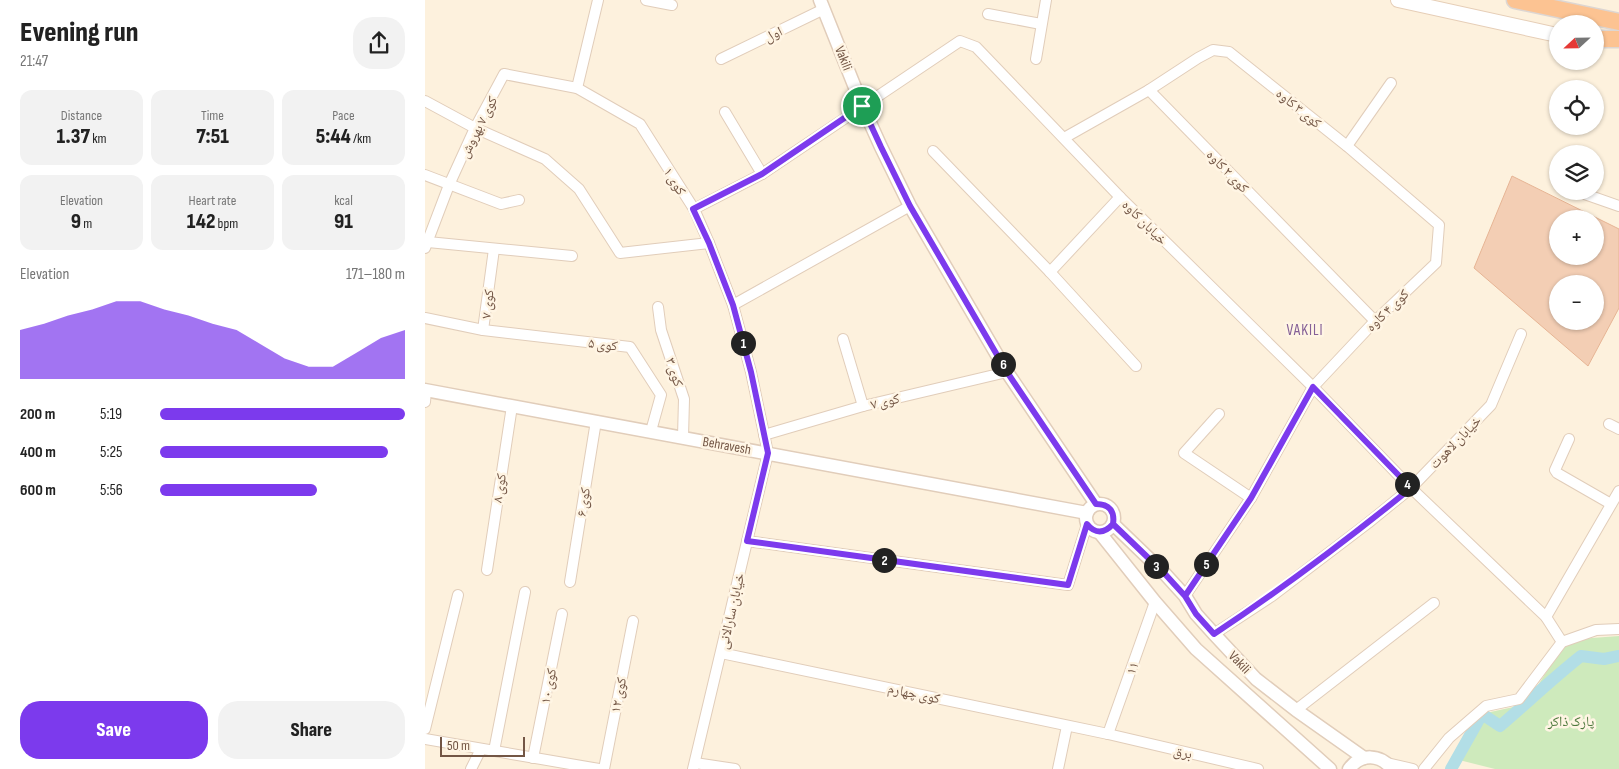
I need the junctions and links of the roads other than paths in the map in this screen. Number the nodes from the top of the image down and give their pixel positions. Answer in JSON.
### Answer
{"nodes":[{"id":1,"x":598,"y":0,"type":"edge"},
{"id":2,"x":646,"y":0,"type":"edge"},
{"id":3,"x":1046,"y":0,"type":"edge"},
{"id":4,"x":1397,"y":0,"type":"edge"},
{"id":5,"x":1515,"y":0,"type":"edge"},
{"id":6,"x":822,"y":4,"type":"edge"},
{"id":7,"x":672,"y":5,"type":"dead end"},
{"id":8,"x":988,"y":14,"type":"dead end"},
{"id":9,"x":1619,"y":22,"type":"edge"},
{"id":10,"x":1041,"y":24,"type":"junction"},
{"id":11,"x":1549,"y":33,"type":"edge"},
{"id":12,"x":1604,"y":39,"type":"edge"},
{"id":13,"x":1619,"y":40,"type":"edge"},
{"id":14,"x":1604,"y":45,"type":"edge"},
{"id":15,"x":1619,"y":48,"type":"edge"},
{"id":16,"x":721,"y":59,"type":"dead end"},
{"id":17,"x":1036,"y":59,"type":"dead end"},
{"id":18,"x":1391,"y":82,"type":"dead end"},
{"id":19,"x":577,"y":88,"type":"junction"},
{"id":20,"x":1149,"y":90,"type":"junction"},
{"id":21,"x":425,"y":101,"type":"edge"},
{"id":22,"x":862,"y":106,"type":"junction"},
{"id":23,"x":725,"y":112,"type":"dead end"},
{"id":24,"x":475,"y":128,"type":"junction"},
{"id":25,"x":1064,"y":138,"type":"junction"},
{"id":26,"x":1347,"y":146,"type":"junction"},
{"id":27,"x":933,"y":151,"type":"dead end"},
{"id":28,"x":762,"y":174,"type":"junction"},
{"id":29,"x":425,"y":176,"type":"edge"},
{"id":30,"x":449,"y":184,"type":"junction"},
{"id":31,"x":1120,"y":197,"type":"junction"},
{"id":32,"x":519,"y":200,"type":"dead end"},
{"id":33,"x":1602,"y":200,"type":"edge"},
{"id":34,"x":910,"y":206,"type":"junction"},
{"id":35,"x":1619,"y":206,"type":"edge"},
{"id":36,"x":693,"y":209,"type":"junction"},
{"id":37,"x":1439,"y":225,"type":"joint"},
{"id":38,"x":709,"y":243,"type":"junction"},
{"id":39,"x":427,"y":245,"type":"edge"},
{"id":40,"x":494,"y":249,"type":"junction"},
{"id":41,"x":572,"y":256,"type":"dead end"},
{"id":42,"x":1050,"y":272,"type":"junction"},
{"id":43,"x":733,"y":305,"type":"junction"},
{"id":44,"x":658,"y":307,"type":"dead end"},
{"id":45,"x":425,"y":318,"type":"edge"},
{"id":46,"x":1375,"y":321,"type":"junction"},
{"id":47,"x":483,"y":330,"type":"junction"},
{"id":48,"x":1521,"y":334,"type":"dead end"},
{"id":49,"x":843,"y":339,"type":"dead end"},
{"id":50,"x":1136,"y":366,"type":"dead end"},
{"id":51,"x":1007,"y":372,"type":"junction"},
{"id":52,"x":1313,"y":387,"type":"junction"},
{"id":53,"x":425,"y":394,"type":"edge"},
{"id":54,"x":512,"y":406,"type":"junction"},
{"id":55,"x":863,"y":406,"type":"junction"},
{"id":56,"x":1219,"y":414,"type":"dead end"},
{"id":57,"x":596,"y":421,"type":"junction"},
{"id":58,"x":1609,"y":424,"type":"dead end"},
{"id":59,"x":1619,"y":429,"type":"edge"},
{"id":60,"x":651,"y":431,"type":"junction"},
{"id":61,"x":764,"y":435,"type":"junction"},
{"id":62,"x":683,"y":437,"type":"junction"},
{"id":63,"x":1569,"y":439,"type":"dead end"},
{"id":64,"x":768,"y":453,"type":"junction"},
{"id":65,"x":1411,"y":488,"type":"junction"},
{"id":66,"x":1619,"y":491,"type":"edge"},
{"id":67,"x":1251,"y":498,"type":"junction"},
{"id":68,"x":1611,"y":504,"type":"junction"},
{"id":69,"x":1090,"y":513,"type":"junction"},
{"id":70,"x":1113,"y":524,"type":"junction"},
{"id":71,"x":1100,"y":533,"type":"junction"},
{"id":72,"x":747,"y":541,"type":"junction"},
{"id":73,"x":487,"y":570,"type":"dead end"},
{"id":74,"x":570,"y":582,"type":"dead end"},
{"id":75,"x":525,"y":592,"type":"dead end"},
{"id":76,"x":459,"y":595,"type":"dead end"},
{"id":77,"x":1185,"y":596,"type":"junction"},
{"id":78,"x":1155,"y":602,"type":"junction"},
{"id":79,"x":1434,"y":603,"type":"dead end"},
{"id":80,"x":562,"y":614,"type":"dead end"},
{"id":81,"x":1545,"y":617,"type":"junction"},
{"id":82,"x":633,"y":621,"type":"dead end"},
{"id":83,"x":1619,"y":629,"type":"edge"},
{"id":84,"x":1214,"y":634,"type":"junction"},
{"id":85,"x":1562,"y":642,"type":"junction"},
{"id":86,"x":721,"y":653,"type":"junction"},
{"id":87,"x":1297,"y":710,"type":"junction"},
{"id":88,"x":1067,"y":726,"type":"junction"},
{"id":89,"x":425,"y":729,"type":"edge"},
{"id":90,"x":1108,"y":734,"type":"junction"},
{"id":91,"x":425,"y":739,"type":"edge"},
{"id":92,"x":481,"y":749,"type":"junction"},
{"id":93,"x":494,"y":751,"type":"junction"},
{"id":94,"x":533,"y":758,"type":"junction"},
{"id":95,"x":1364,"y":758,"type":"junction"},
{"id":96,"x":569,"y":766,"type":"edge"},
{"id":97,"x":694,"y":766,"type":"edge"},
{"id":98,"x":1390,"y":766,"type":"edge"},
{"id":99,"x":471,"y":769,"type":"edge"},
{"id":100,"x":599,"y":769,"type":"edge"},
{"id":101,"x":604,"y":769,"type":"edge"},
{"id":102,"x":735,"y":769,"type":"edge"},
{"id":103,"x":1058,"y":769,"type":"edge"},
{"id":104,"x":1258,"y":769,"type":"edge"},
{"id":105,"x":1330,"y":769,"type":"edge"},
{"id":106,"x":1349,"y":769,"type":"edge"},
{"id":107,"x":1413,"y":769,"type":"edge"},
{"id":108,"x":1424,"y":769,"type":"edge"}],
"edges":[{"from":1,"to":19,"type":"street"},
{"from":2,"to":7,"type":"street"},
{"from":3,"to":10,"type":"street"},
{"from":4,"to":11,"type":"main road"},
{"from":5,"to":9,"type":"highway"},
{"from":6,"to":16,"type":"street","name":"اول"},
{"from":6,"to":22,"type":"street","name":"Vakili"},
{"from":8,"to":10,"type":"street"},
{"from":10,"to":17,"type":"street"},
{"from":12,"to":13,"type":"highway"},
{"from":14,"to":15,"type":"main road"},
{"from":18,"to":26,"type":"street"},
{"from":19,"to":24,"type":"street","name":"کوی ۷ بهروش"},
{"from":19,"to":36,"type":"street","name":"کوی ۱"},
{"from":20,"to":25,"type":"street"},
{"from":20,"to":26,"type":"street","name":"کوی ۳ کاوه"},
{"from":20,"to":46,"type":"street","name":"کوی ۲ کاوه"},
{"from":21,"to":24,"type":"street"},
{"from":22,"to":25,"type":"street","name":"خیابان کاوه"},
{"from":22,"to":28,"type":"street"},
{"from":22,"to":34,"type":"street","name":"Vakili"},
{"from":23,"to":28,"type":"street"},
{"from":24,"to":30,"type":"street","name":"کوی ۷ بهروش"},
{"from":24,"to":38,"type":"street"},
{"from":25,"to":31,"type":"street","name":"خیابان کاوه"},
{"from":26,"to":37,"type":"street","name":"کوی ۳ کاوه"},
{"from":27,"to":42,"type":"street"},
{"from":28,"to":36,"type":"street"},
{"from":29,"to":30,"type":"street"},
{"from":30,"to":32,"type":"street"},
{"from":30,"to":39,"type":"street","name":"کوی ۷ بهروش"},
{"from":31,"to":42,"type":"street"},
{"from":31,"to":52,"type":"street","name":"خیابان کاوه"},
{"from":33,"to":35,"type":"street"},
{"from":34,"to":43,"type":"street"},
{"from":34,"to":51,"type":"street","name":"Vakili"},
{"from":36,"to":38,"type":"street","name":"کوی ۱"},
{"from":37,"to":46,"type":"street","name":"کوی ۴ کاوه"},
{"from":38,"to":43,"type":"street","name":"کوی ۱"},
{"from":39,"to":40,"type":"street"},
{"from":40,"to":41,"type":"street"},
{"from":40,"to":47,"type":"street","name":"کوی ۷"},
{"from":42,"to":50,"type":"street"},
{"from":43,"to":61,"type":"street","name":"کوی ۱"},
{"from":44,"to":62,"type":"street","name":"کوی ۳"},
{"from":45,"to":47,"type":"street","name":"کوی ۷"},
{"from":46,"to":52,"type":"street","name":"کوی ۴ کاوه"},
{"from":47,"to":60,"type":"street","name":"کوی ۵"},
{"from":48,"to":65,"type":"street","name":"خیابان لاهوت"},
{"from":49,"to":55,"type":"street"},
{"from":51,"to":55,"type":"street","name":"کوی ۷"},
{"from":51,"to":69,"type":"street","name":"Vakili"},
{"from":52,"to":65,"type":"street","name":"خیابان کاوه"},
{"from":52,"to":67,"type":"street","name":"کوی ۴ کاوه"},
{"from":53,"to":54,"type":"street","name":"Behravesh"},
{"from":54,"to":57,"type":"street","name":"Behravesh"},
{"from":54,"to":73,"type":"street","name":"کوی ۸"},
{"from":55,"to":61,"type":"street","name":"کوی ۷"},
{"from":56,"to":67,"type":"street"},
{"from":57,"to":60,"type":"street","name":"Behravesh"},
{"from":57,"to":74,"type":"street","name":"کوی ۶"},
{"from":58,"to":59,"type":"street"},
{"from":60,"to":62,"type":"street","name":"Behravesh"},
{"from":61,"to":64,"type":"street","name":"کوی ۱"},
{"from":62,"to":64,"type":"street","name":"Behravesh"},
{"from":63,"to":68,"type":"street"},
{"from":64,"to":69,"type":"street","name":"Behravesh"},
{"from":64,"to":72,"type":"street","name":"خیابان سارالانی"},
{"from":65,"to":81,"type":"street","name":"خیابان کاوه"},
{"from":65,"to":84,"type":"street","name":"خیابان لاهوت"},
{"from":66,"to":68,"type":"street"},
{"from":67,"to":77,"type":"street","name":"کوی ۴ کاوه"},
{"from":68,"to":81,"type":"street"},
{"from":69,"to":70,"type":"street"},
{"from":69,"to":71,"type":"street"},
{"from":69,"to":72,"type":"street"},
{"from":70,"to":71,"type":"street"},
{"from":70,"to":77,"type":"street","name":"Vakili"},
{"from":71,"to":78,"type":"street","name":"Vakili"},
{"from":72,"to":86,"type":"street","name":"خیابان سارالانی"},
{"from":75,"to":93,"type":"street"},
{"from":76,"to":89,"type":"street"},
{"from":77,"to":84,"type":"street","name":"Vakili"},
{"from":78,"to":90,"type":"street","name":"۱۱"},
{"from":78,"to":105,"type":"street","name":"Vakili"},
{"from":79,"to":87,"type":"street"},
{"from":80,"to":94,"type":"street","name":"کوی ۱۰"},
{"from":81,"to":85,"type":"street","name":"خیابان کاوه"},
{"from":82,"to":101,"type":"street","name":"کوی ۱۲"},
{"from":83,"to":85,"type":"street"},
{"from":84,"to":87,"type":"street","name":"Vakili"},
{"from":85,"to":108,"type":"street"},
{"from":86,"to":88,"type":"street","name":"کوی چهارم"},
{"from":86,"to":97,"type":"street","name":"خیابان سارالانی"},
{"from":87,"to":95,"type":"street","name":"Vakili"},
{"from":88,"to":90,"type":"street","name":"کوی چهارم"},
{"from":88,"to":103,"type":"street"},
{"from":90,"to":104,"type":"street","name":"برق"},
{"from":91,"to":92,"type":"street"},
{"from":92,"to":93,"type":"street"},
{"from":92,"to":99,"type":"street"},
{"from":93,"to":94,"type":"street"},
{"from":94,"to":96,"type":"street"},
{"from":95,"to":98,"type":"street"},
{"from":95,"to":106,"type":"street"},
{"from":96,"to":100,"type":"street"},
{"from":97,"to":102,"type":"street"},
{"from":98,"to":107,"type":"street"}]}
